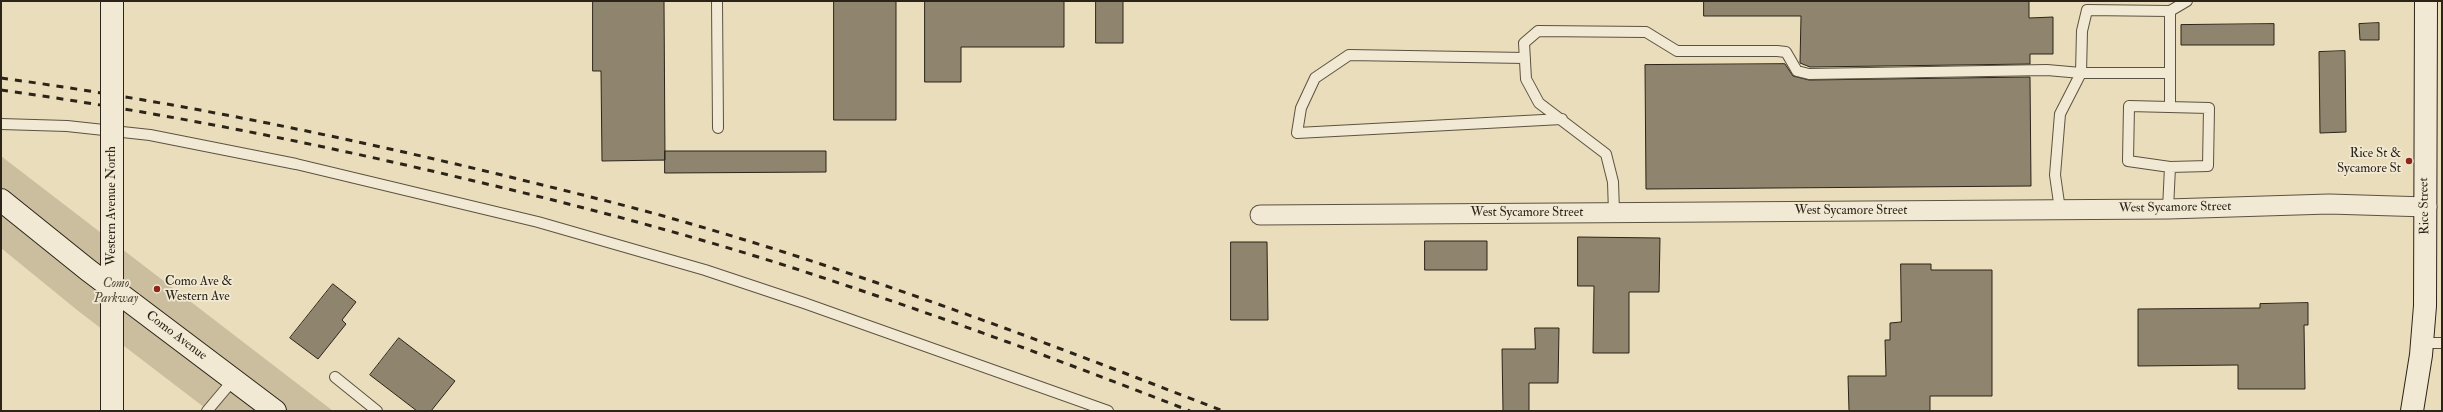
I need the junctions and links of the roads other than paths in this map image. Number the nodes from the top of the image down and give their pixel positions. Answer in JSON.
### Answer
{"nodes":[{"id":1,"x":717,"y":1,"type":"edge"},
{"id":2,"x":2187,"y":1,"type":"edge"},
{"id":3,"x":2426,"y":1,"type":"edge"},
{"id":4,"x":112,"y":10,"type":"edge"},
{"id":5,"x":2170,"y":11,"type":"junction"},
{"id":6,"x":1525,"y":58,"type":"junction"},
{"id":7,"x":2081,"y":73,"type":"junction"},
{"id":8,"x":2170,"y":73,"type":"junction"},
{"id":9,"x":2170,"y":106,"type":"junction"},
{"id":10,"x":1562,"y":119,"type":"junction"},
{"id":11,"x":1,"y":124,"type":"edge"},
{"id":12,"x":718,"y":128,"type":"dead end"},
{"id":13,"x":2170,"y":167,"type":"junction"},
{"id":14,"x":1,"y":200,"type":"edge"},
{"id":15,"x":2434,"y":208,"type":"edge"},
{"id":16,"x":2168,"y":209,"type":"junction"},
{"id":17,"x":2060,"y":210,"type":"junction"},
{"id":18,"x":1614,"y":212,"type":"junction"},
{"id":19,"x":1260,"y":215,"type":"dead end"},
{"id":20,"x":112,"y":288,"type":"junction"},
{"id":21,"x":2432,"y":343,"type":"edge"},
{"id":22,"x":335,"y":377,"type":"dead end"},
{"id":23,"x":234,"y":379,"type":"junction"},
{"id":24,"x":112,"y":411,"type":"edge"},
{"id":25,"x":207,"y":411,"type":"edge"},
{"id":26,"x":275,"y":411,"type":"edge"},
{"id":27,"x":377,"y":411,"type":"edge"},
{"id":28,"x":1108,"y":411,"type":"edge"},
{"id":29,"x":2412,"y":411,"type":"edge"}],
"edges":[{"from":1,"to":12,"type":"lane"},
{"from":2,"to":5,"type":"lane"},
{"from":3,"to":15,"type":"main road","name":"Rice Street"},
{"from":4,"to":20,"type":"main road","name":"Western Avenue North","bridge":true},
{"from":5,"to":7,"type":"lane"},
{"from":5,"to":8,"type":"lane"},
{"from":6,"to":7,"type":"lane"},
{"from":6,"to":10,"type":"lane"},
{"from":6,"to":10,"type":"lane"},
{"from":7,"to":8,"type":"lane"},
{"from":7,"to":17,"type":"lane"},
{"from":8,"to":9,"type":"lane"},
{"from":9,"to":13,"type":"lane"},
{"from":9,"to":13,"type":"lane"},
{"from":10,"to":18,"type":"lane"},
{"from":11,"to":28,"type":"lane"},
{"from":13,"to":16,"type":"lane"},
{"from":14,"to":20,"type":"main road","name":"Como Avenue"},
{"from":15,"to":16,"type":"street","name":"West Sycamore Street"},
{"from":15,"to":21,"type":"main road","name":"Rice Street"},
{"from":16,"to":17,"type":"street","name":"West Sycamore Street"},
{"from":17,"to":18,"type":"street","name":"West Sycamore Street"},
{"from":18,"to":19,"type":"street","name":"West Sycamore Street"},
{"from":20,"to":23,"type":"main road","name":"Como Avenue"},
{"from":20,"to":24,"type":"main road","name":"Western Avenue North"},
{"from":21,"to":29,"type":"main road","name":"Rice Street"},
{"from":22,"to":27,"type":"lane"},
{"from":23,"to":25,"type":"lane"},
{"from":23,"to":26,"type":"main road","name":"Como Avenue"}]}
